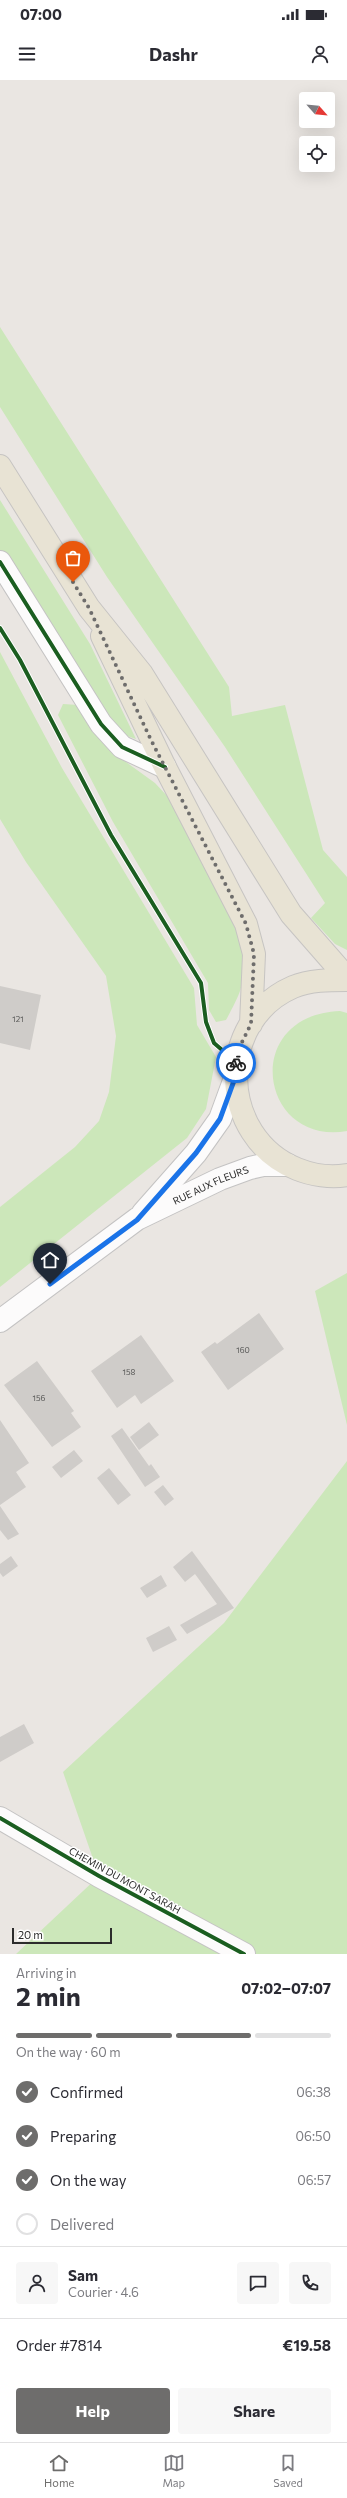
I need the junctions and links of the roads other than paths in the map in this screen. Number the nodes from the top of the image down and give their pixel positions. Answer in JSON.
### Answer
{"nodes":[{"id":1,"x":0,"y":466,"type":"edge"},
{"id":2,"x":0,"y":562,"type":"edge"},
{"id":3,"x":89,"y":608,"type":"junction"},
{"id":4,"x":165,"y":767,"type":"junction"},
{"id":5,"x":347,"y":979,"type":"edge"},
{"id":6,"x":251,"y":1024,"type":"junction"},
{"id":7,"x":235,"y":1078,"type":"junction"},
{"id":8,"x":288,"y":1165,"type":"junction"},
{"id":9,"x":346,"y":1176,"type":"edge"},
{"id":10,"x":137,"y":1220,"type":"junction"},
{"id":11,"x":0,"y":1321,"type":"edge"},
{"id":12,"x":0,"y":1818,"type":"edge"},
{"id":13,"x":244,"y":1954,"type":"edge"}],
"edges":[{"from":1,"to":3,"type":"main road"},
{"from":2,"to":4,"type":"street"},
{"from":3,"to":4,"type":"main road"},
{"from":3,"to":5,"type":"main road"},
{"from":4,"to":6,"type":"main road"},
{"from":5,"to":6,"type":"main road"},
{"from":6,"to":7,"type":"main road"},
{"from":7,"to":8,"type":"main road"},
{"from":7,"to":10,"type":"street","name":"RUE AUX FLEURS"},
{"from":8,"to":9,"type":"main road"},
{"from":8,"to":10,"type":"street","name":"RUE AUX FLEURS"},
{"from":10,"to":11,"type":"street","name":"RUE AUX FLEURS"},
{"from":12,"to":13,"type":"street","name":"CHEMIN DU MONT SARAH"}]}
